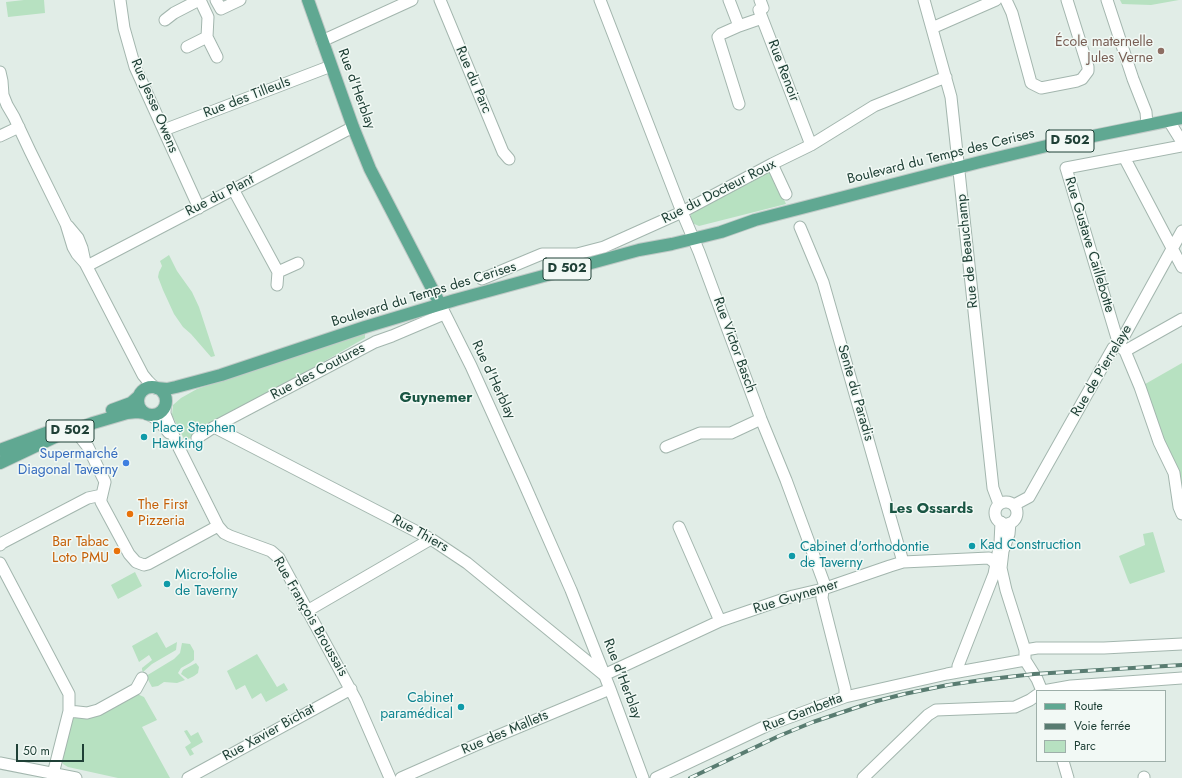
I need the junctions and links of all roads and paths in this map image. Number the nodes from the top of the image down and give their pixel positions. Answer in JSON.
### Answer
{"nodes":[{"id":1,"x":120,"y":0,"type":"edge"},
{"id":2,"x":199,"y":0,"type":"edge"},
{"id":3,"x":216,"y":0,"type":"edge"},
{"id":4,"x":240,"y":0,"type":"edge"},
{"id":5,"x":308,"y":0,"type":"edge"},
{"id":6,"x":412,"y":0,"type":"edge"},
{"id":7,"x":440,"y":0,"type":"edge"},
{"id":8,"x":600,"y":0,"type":"edge"},
{"id":9,"x":729,"y":0,"type":"edge"},
{"id":10,"x":760,"y":0,"type":"edge"},
{"id":11,"x":924,"y":0,"type":"edge"},
{"id":12,"x":996,"y":0,"type":"edge"},
{"id":13,"x":1006,"y":0,"type":"edge"},
{"id":14,"x":1068,"y":0,"type":"edge"},
{"id":15,"x":1107,"y":0,"type":"edge"},
{"id":16,"x":762,"y":18,"type":"junction"},
{"id":17,"x":165,"y":20,"type":"dead end"},
{"id":18,"x":739,"y":26,"type":"junction"},
{"id":19,"x":932,"y":28,"type":"junction"},
{"id":20,"x":208,"y":37,"type":"junction"},
{"id":21,"x":322,"y":40,"type":"junction"},
{"id":22,"x":187,"y":47,"type":"dead end"},
{"id":23,"x":217,"y":57,"type":"dead end"},
{"id":24,"x":331,"y":66,"type":"junction"},
{"id":25,"x":1,"y":77,"type":"edge"},
{"id":26,"x":946,"y":77,"type":"junction"},
{"id":27,"x":739,"y":104,"type":"dead end"},
{"id":28,"x":1182,"y":118,"type":"edge"},
{"id":29,"x":1169,"y":121,"type":"junction"},
{"id":30,"x":1147,"y":125,"type":"junction"},
{"id":31,"x":19,"y":127,"type":"junction"},
{"id":32,"x":353,"y":127,"type":"junction"},
{"id":33,"x":164,"y":130,"type":"junction"},
{"id":34,"x":0,"y":136,"type":"edge"},
{"id":35,"x":1182,"y":142,"type":"edge"},
{"id":36,"x":811,"y":145,"type":"junction"},
{"id":37,"x":1182,"y":146,"type":"edge"},
{"id":38,"x":1124,"y":157,"type":"junction"},
{"id":39,"x":509,"y":159,"type":"dead end"},
{"id":40,"x":772,"y":164,"type":"junction"},
{"id":41,"x":958,"y":168,"type":"junction"},
{"id":42,"x":233,"y":189,"type":"junction"},
{"id":43,"x":786,"y":194,"type":"dead end"},
{"id":44,"x":199,"y":208,"type":"junction"},
{"id":45,"x":682,"y":212,"type":"junction"},
{"id":46,"x":800,"y":226,"type":"dead end"},
{"id":47,"x":1182,"y":230,"type":"edge"},
{"id":48,"x":692,"y":235,"type":"junction"},
{"id":49,"x":1172,"y":248,"type":"junction"},
{"id":50,"x":298,"y":263,"type":"dead end"},
{"id":51,"x":86,"y":264,"type":"junction"},
{"id":52,"x":1182,"y":267,"type":"edge"},
{"id":53,"x":278,"y":272,"type":"junction"},
{"id":54,"x":482,"y":279,"type":"dead end"},
{"id":55,"x":277,"y":285,"type":"dead end"},
{"id":56,"x":442,"y":309,"type":"junction"},
{"id":57,"x":1182,"y":319,"type":"edge"},
{"id":58,"x":1122,"y":348,"type":"junction"},
{"id":59,"x":143,"y":375,"type":"junction"},
{"id":60,"x":221,"y":375,"type":"junction"},
{"id":61,"x":155,"y":388,"type":"junction"},
{"id":62,"x":140,"y":395,"type":"junction"},
{"id":63,"x":165,"y":406,"type":"junction"},
{"id":64,"x":147,"y":414,"type":"junction"},
{"id":65,"x":761,"y":419,"type":"junction"},
{"id":66,"x":214,"y":427,"type":"junction"},
{"id":67,"x":66,"y":433,"type":"junction"},
{"id":68,"x":197,"y":438,"type":"dead end"},
{"id":69,"x":176,"y":444,"type":"junction"},
{"id":70,"x":666,"y":446,"type":"dead end"},
{"id":71,"x":0,"y":450,"type":"edge"},
{"id":72,"x":0,"y":463,"type":"edge"},
{"id":73,"x":102,"y":495,"type":"junction"},
{"id":74,"x":999,"y":504,"type":"junction"},
{"id":75,"x":1014,"y":505,"type":"junction"},
{"id":76,"x":1182,"y":514,"type":"edge"},
{"id":77,"x":1005,"y":522,"type":"junction"},
{"id":78,"x":218,"y":526,"type":"junction"},
{"id":79,"x":679,"y":526,"type":"dead end"},
{"id":80,"x":432,"y":539,"type":"junction"},
{"id":81,"x":1,"y":542,"type":"edge"},
{"id":82,"x":903,"y":562,"type":"junction"},
{"id":83,"x":0,"y":563,"type":"edge"},
{"id":84,"x":998,"y":566,"type":"junction"},
{"id":85,"x":823,"y":589,"type":"junction"},
{"id":86,"x":1006,"y":590,"type":"junction"},
{"id":87,"x":987,"y":591,"type":"junction"},
{"id":88,"x":308,"y":611,"type":"junction"},
{"id":89,"x":720,"y":621,"type":"junction"},
{"id":90,"x":1182,"y":644,"type":"edge"},
{"id":91,"x":1025,"y":655,"type":"junction"},
{"id":92,"x":958,"y":671,"type":"junction"},
{"id":93,"x":604,"y":675,"type":"junction"},
{"id":94,"x":142,"y":678,"type":"dead end"},
{"id":95,"x":1182,"y":678,"type":"edge"},
{"id":96,"x":351,"y":689,"type":"junction"},
{"id":97,"x":610,"y":689,"type":"junction"},
{"id":98,"x":1042,"y":690,"type":"edge"},
{"id":99,"x":1048,"y":690,"type":"edge"},
{"id":100,"x":845,"y":696,"type":"junction"},
{"id":101,"x":1036,"y":696,"type":"edge"},
{"id":102,"x":69,"y":711,"type":"junction"},
{"id":103,"x":1063,"y":762,"type":"edge"},
{"id":104,"x":0,"y":763,"type":"edge"},
{"id":105,"x":53,"y":774,"type":"junction"},
{"id":106,"x":76,"y":778,"type":"edge"},
{"id":107,"x":188,"y":778,"type":"edge"},
{"id":108,"x":390,"y":778,"type":"edge"},
{"id":109,"x":401,"y":778,"type":"edge"},
{"id":110,"x":643,"y":778,"type":"edge"},
{"id":111,"x":656,"y":778,"type":"edge"},
{"id":112,"x":863,"y":778,"type":"edge"},
{"id":113,"x":1068,"y":778,"type":"edge"}],
"edges":[{"from":1,"to":33,"type":"street","name":"Rue Jesse Owens"},
{"from":2,"to":17,"type":"street"},
{"from":2,"to":20,"type":"street"},
{"from":3,"to":4,"type":"street"},
{"from":5,"to":21,"type":"main road","name":"Rue d'Herblay"},
{"from":6,"to":21,"type":"street"},
{"from":7,"to":39,"type":"street","name":"Rue du Parc"},
{"from":8,"to":45,"type":"street","name":"Rue Victor Basch"},
{"from":9,"to":18,"type":"street"},
{"from":10,"to":16,"type":"street","name":"Rue Renoir"},
{"from":11,"to":19,"type":"street","name":"Rue de Beauchamp"},
{"from":12,"to":19,"type":"street"},
{"from":13,"to":14,"type":"street"},
{"from":15,"to":30,"type":"street"},
{"from":16,"to":18,"type":"street"},
{"from":16,"to":36,"type":"street","name":"Rue Renoir"},
{"from":18,"to":27,"type":"street"},
{"from":19,"to":26,"type":"street","name":"Rue de Beauchamp"},
{"from":20,"to":22,"type":"street"},
{"from":20,"to":23,"type":"street"},
{"from":21,"to":24,"type":"main road","name":"Rue d'Herblay"},
{"from":24,"to":32,"type":"main road","name":"Rue d'Herblay"},
{"from":24,"to":33,"type":"street","name":"Rue des Tilleuls"},
{"from":25,"to":31,"type":"street"},
{"from":26,"to":36,"type":"street","name":"Rue du Docteur Roux"},
{"from":26,"to":41,"type":"street","name":"Rue de Beauchamp"},
{"from":28,"to":29,"type":"main road","name":"Boulevard du Temps des Cerises","number":"D 502"},
{"from":29,"to":30,"type":"main road","name":"Boulevard du Temps des Cerises","number":"D 502"},
{"from":29,"to":35,"type":"street"},
{"from":30,"to":41,"type":"main road","name":"Boulevard du Temps des Cerises","number":"D 502"},
{"from":31,"to":34,"type":"street"},
{"from":31,"to":51,"type":"street"},
{"from":32,"to":42,"type":"street","name":"Rue du Plant"},
{"from":32,"to":56,"type":"main road","name":"Rue d'Herblay"},
{"from":33,"to":44,"type":"street","name":"Rue Jesse Owens"},
{"from":36,"to":40,"type":"street","name":"Rue du Docteur Roux"},
{"from":37,"to":38,"type":"street"},
{"from":38,"to":49,"type":"street"},
{"from":38,"to":58,"type":"street","name":"Rue Gustave Caillebotte"},
{"from":40,"to":43,"type":"street"},
{"from":40,"to":45,"type":"street","name":"Rue du Docteur Roux"},
{"from":41,"to":48,"type":"main road","name":"Boulevard du Temps des Cerises","number":"D 502"},
{"from":41,"to":74,"type":"street","name":"Rue de Beauchamp"},
{"from":42,"to":44,"type":"street","name":"Rue du Plant"},
{"from":42,"to":53,"type":"street"},
{"from":44,"to":51,"type":"street","name":"Rue du Plant"},
{"from":45,"to":48,"type":"street","name":"Rue Victor Basch"},
{"from":45,"to":54,"type":"street","name":"Rue du Docteur Roux"},
{"from":46,"to":82,"type":"street","name":"Sente du Paradis"},
{"from":47,"to":49,"type":"street","name":"Rue de Pierrelaye"},
{"from":48,"to":56,"type":"main road","name":"Boulevard du Temps des Cerises","number":"D 502"},
{"from":48,"to":65,"type":"street","name":"Rue Victor Basch"},
{"from":49,"to":52,"type":"street"},
{"from":49,"to":58,"type":"street","name":"Rue de Pierrelaye"},
{"from":50,"to":53,"type":"street"},
{"from":51,"to":59,"type":"street"},
{"from":53,"to":55,"type":"street"},
{"from":56,"to":60,"type":"main road","name":"Boulevard du Temps des Cerises","number":"D 502"},
{"from":56,"to":66,"type":"street","name":"Rue des Coutures"},
{"from":56,"to":93,"type":"street","name":"Rue d'Herblay"},
{"from":57,"to":58,"type":"street"},
{"from":58,"to":75,"type":"street","name":"Rue de Pierrelaye"},
{"from":58,"to":76,"type":"street","name":"Rue Gustave Caillebotte"},
{"from":59,"to":61,"type":"street"},
{"from":59,"to":62,"type":"street"},
{"from":60,"to":61,"type":"main road","name":"Boulevard du Temps des Cerises","number":"D 502"},
{"from":60,"to":63,"type":"main road","name":"Boulevard du Temps des Cerises","number":"D 502"},
{"from":61,"to":62,"type":"main road"},
{"from":61,"to":63,"type":"main road"},
{"from":62,"to":64,"type":"main road"},
{"from":62,"to":71,"type":"main road","number":"D 502"},
{"from":63,"to":64,"type":"main road"},
{"from":63,"to":69,"type":"street","name":"Rue François Broussais"},
{"from":64,"to":67,"type":"main road","number":"D 502"},
{"from":64,"to":69,"type":"street","name":"Rue François Broussais"},
{"from":65,"to":70,"type":"street"},
{"from":65,"to":85,"type":"street","name":"Rue Victor Basch"},
{"from":66,"to":68,"type":"street","name":"Rue des Coutures"},
{"from":66,"to":80,"type":"street","name":"Rue Thiers"},
{"from":67,"to":72,"type":"main road","number":"D 502"},
{"from":67,"to":73,"type":"street"},
{"from":69,"to":78,"type":"street","name":"Rue François Broussais"},
{"from":73,"to":78,"type":"street"},
{"from":73,"to":81,"type":"street"},
{"from":74,"to":75,"type":"street"},
{"from":74,"to":77,"type":"street"},
{"from":75,"to":77,"type":"street"},
{"from":77,"to":84,"type":"street"},
{"from":78,"to":88,"type":"street","name":"Rue François Broussais"},
{"from":79,"to":89,"type":"street"},
{"from":80,"to":88,"type":"street"},
{"from":80,"to":93,"type":"street","name":"Rue Thiers"},
{"from":82,"to":84,"type":"street","name":"Rue Guynemer"},
{"from":82,"to":85,"type":"street","name":"Rue Guynemer"},
{"from":83,"to":102,"type":"street"},
{"from":84,"to":86,"type":"street"},
{"from":84,"to":87,"type":"street"},
{"from":85,"to":89,"type":"street","name":"Rue Guynemer"},
{"from":85,"to":100,"type":"street","name":"Rue Victor Basch"},
{"from":86,"to":87,"type":"street"},
{"from":86,"to":91,"type":"street"},
{"from":87,"to":92,"type":"street"},
{"from":88,"to":96,"type":"street","name":"Rue François Broussais"},
{"from":89,"to":93,"type":"street","name":"Rue Guynemer"},
{"from":90,"to":91,"type":"street","name":"Rue Gambetta"},
{"from":91,"to":92,"type":"street","name":"Rue Gambetta"},
{"from":91,"to":98,"type":"street"},
{"from":92,"to":100,"type":"street","name":"Rue Gambetta"},
{"from":93,"to":97,"type":"street","name":"Rue d'Herblay"},
{"from":94,"to":102,"type":"street"},
{"from":95,"to":99,"type":"street"},
{"from":96,"to":107,"type":"street","name":"Rue Xavier Bichat"},
{"from":96,"to":108,"type":"street","name":"Rue François Broussais"},
{"from":97,"to":109,"type":"street","name":"Rue des Mallets"},
{"from":97,"to":110,"type":"street","name":"Rue d'Herblay"},
{"from":100,"to":111,"type":"street","name":"Rue Gambetta"},
{"from":101,"to":112,"type":"street"},
{"from":102,"to":105,"type":"street"},
{"from":103,"to":113,"type":"street"},
{"from":104,"to":105,"type":"street"},
{"from":105,"to":106,"type":"street"}]}
